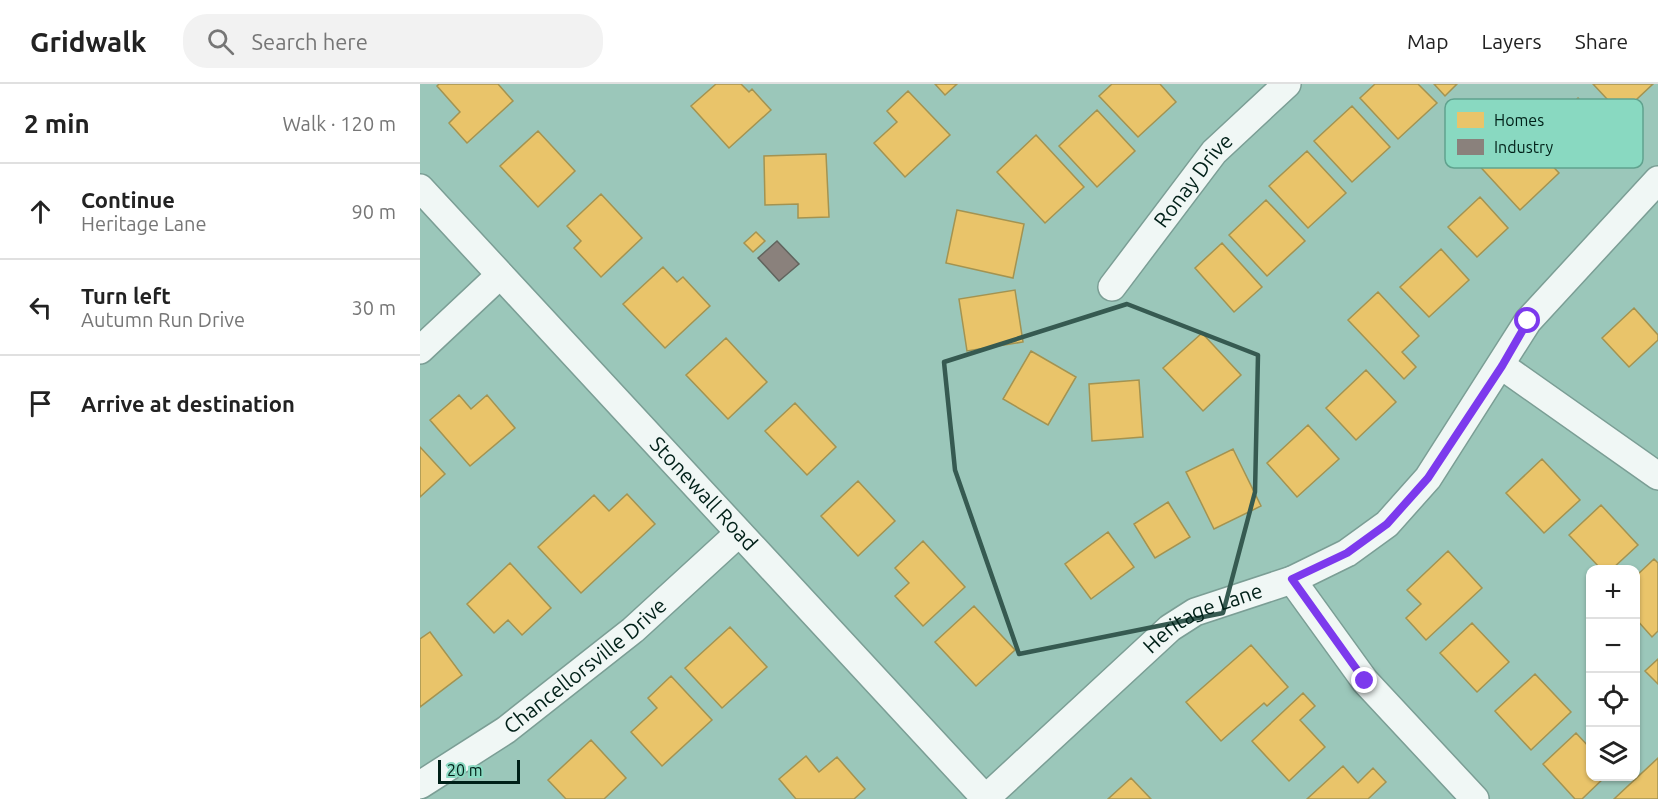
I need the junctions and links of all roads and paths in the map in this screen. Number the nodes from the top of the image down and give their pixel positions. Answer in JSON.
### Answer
{"nodes":[{"id":1,"x":1287,"y":84,"type":"edge"},
{"id":2,"x":1658,"y":180,"type":"edge"},
{"id":3,"x":420,"y":188,"type":"edge"},
{"id":4,"x":500,"y":275,"type":"junction"},
{"id":5,"x":1112,"y":287,"type":"dead end"},
{"id":6,"x":420,"y":350,"type":"edge"},
{"id":7,"x":1502,"y":366,"type":"junction"},
{"id":8,"x":1658,"y":476,"type":"edge"},
{"id":9,"x":739,"y":532,"type":"junction"},
{"id":10,"x":1292,"y":579,"type":"junction"},
{"id":11,"x":420,"y":785,"type":"edge"},
{"id":12,"x":986,"y":799,"type":"edge"},
{"id":13,"x":1475,"y":799,"type":"edge"}],
"edges":[{"from":1,"to":5,"type":"street","name":"Ronay Drive"},
{"from":2,"to":7,"type":"street","name":"Heritage Lane"},
{"from":3,"to":4,"type":"street","name":"Stonewall Road"},
{"from":4,"to":6,"type":"street"},
{"from":4,"to":9,"type":"street","name":"Stonewall Road"},
{"from":7,"to":8,"type":"street"},
{"from":7,"to":10,"type":"street","name":"Heritage Lane"},
{"from":9,"to":11,"type":"street","name":"Chancellorsville Drive"},
{"from":9,"to":12,"type":"street","name":"Stonewall Road"},
{"from":10,"to":12,"type":"street","name":"Heritage Lane"},
{"from":10,"to":13,"type":"street"}]}
